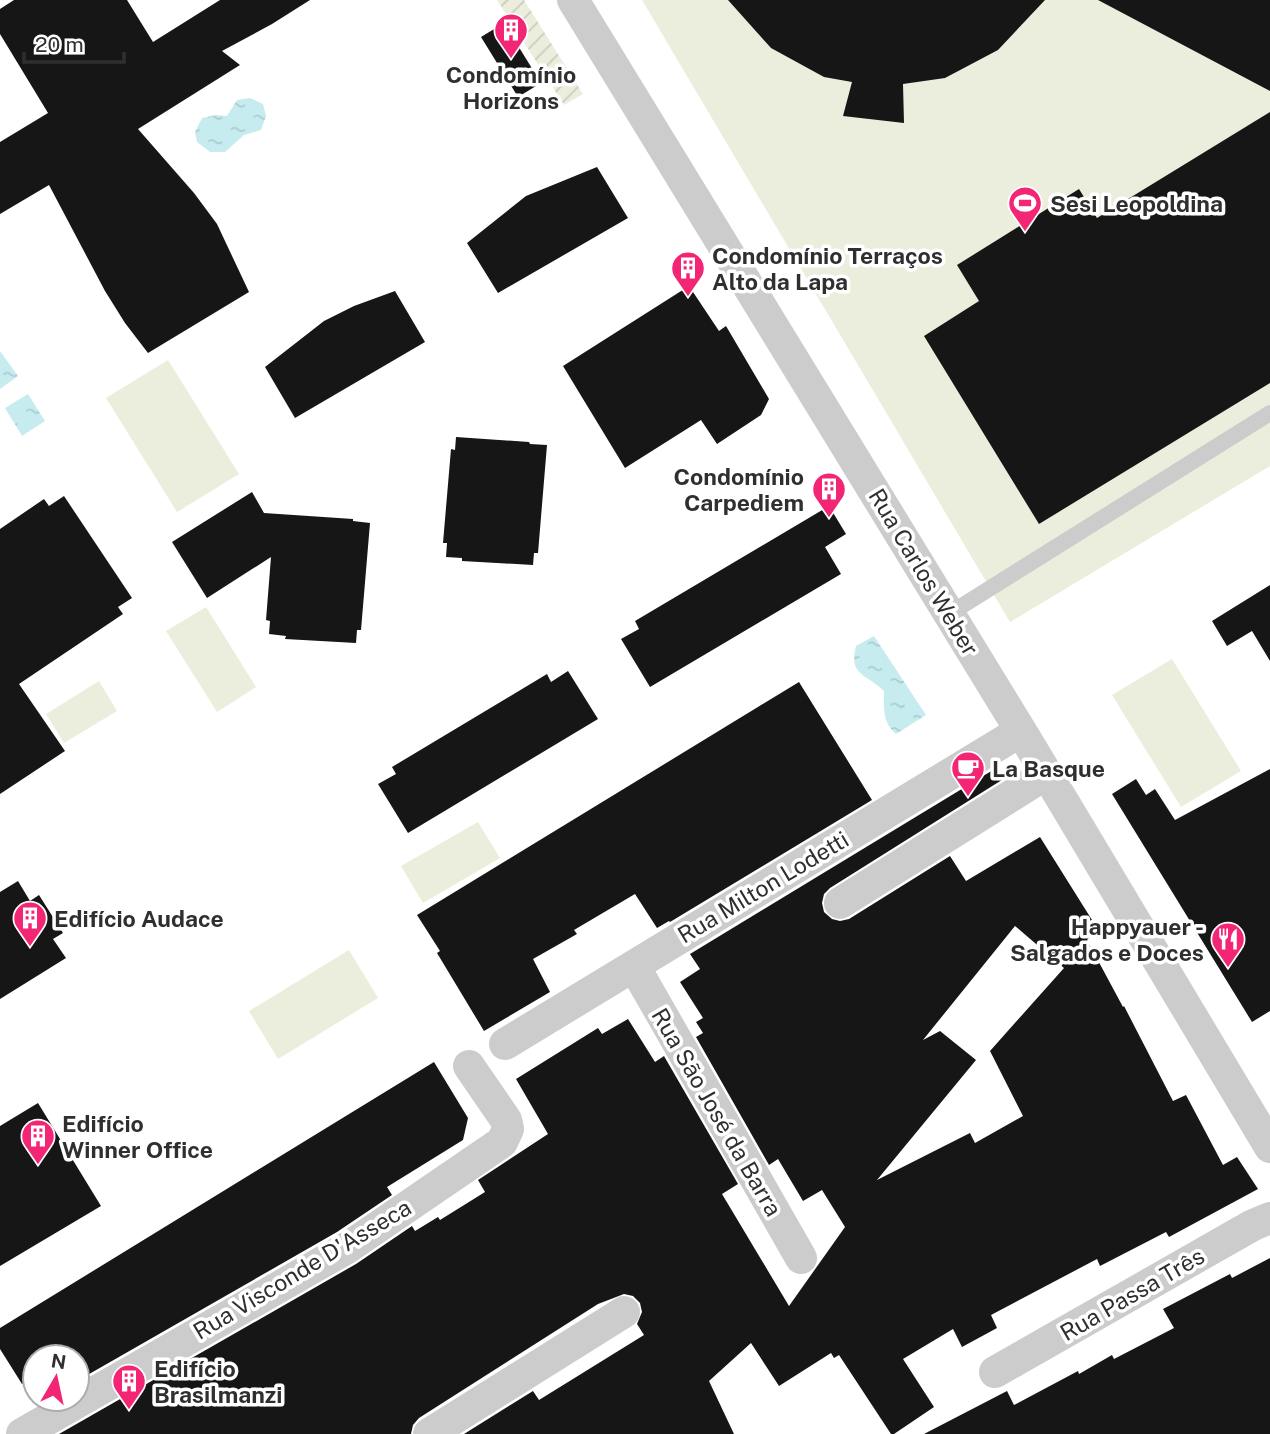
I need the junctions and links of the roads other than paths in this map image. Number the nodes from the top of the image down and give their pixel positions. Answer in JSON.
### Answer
{"nodes":[{"id":1,"x":573,"y":0,"type":"edge"},
{"id":2,"x":1270,"y":413,"type":"edge"},
{"id":3,"x":949,"y":614,"type":"junction"},
{"id":4,"x":1021,"y":731,"type":"junction"},
{"id":5,"x":1046,"y":774,"type":"junction"},
{"id":6,"x":840,"y":903,"type":"dead end"},
{"id":7,"x":634,"y":966,"type":"junction"},
{"id":8,"x":505,"y":1044,"type":"dead end"},
{"id":9,"x":469,"y":1066,"type":"dead end"},
{"id":10,"x":1261,"y":1111,"type":"edge"},
{"id":11,"x":1270,"y":1147,"type":"edge"},
{"id":12,"x":1270,"y":1218,"type":"edge"},
{"id":13,"x":801,"y":1258,"type":"dead end"},
{"id":14,"x":624,"y":1312,"type":"dead end"},
{"id":15,"x":995,"y":1372,"type":"dead end"},
{"id":16,"x":22,"y":1434,"type":"edge"},
{"id":17,"x":429,"y":1434,"type":"edge"}],
"edges":[{"from":1,"to":3,"type":"street","name":"Rua Carlos Weber"},
{"from":2,"to":3,"type":"lane"},
{"from":3,"to":4,"type":"street","name":"Rua Carlos Weber"},
{"from":4,"to":5,"type":"street","name":"Rua Carlos Weber"},
{"from":4,"to":7,"type":"street","name":"Rua Milton Lodetti"},
{"from":5,"to":6,"type":"street"},
{"from":5,"to":10,"type":"street","name":"Rua Carlos Weber"},
{"from":7,"to":8,"type":"street","name":"Rua Milton Lodetti"},
{"from":7,"to":13,"type":"street","name":"Rua São José da Barra"},
{"from":9,"to":16,"type":"street","name":"Rua Visconde D'Asseca"},
{"from":10,"to":11,"type":"street","name":"Rua Carlos Weber"},
{"from":12,"to":15,"type":"street","name":"Rua Passa Três"},
{"from":14,"to":17,"type":"street"}]}
